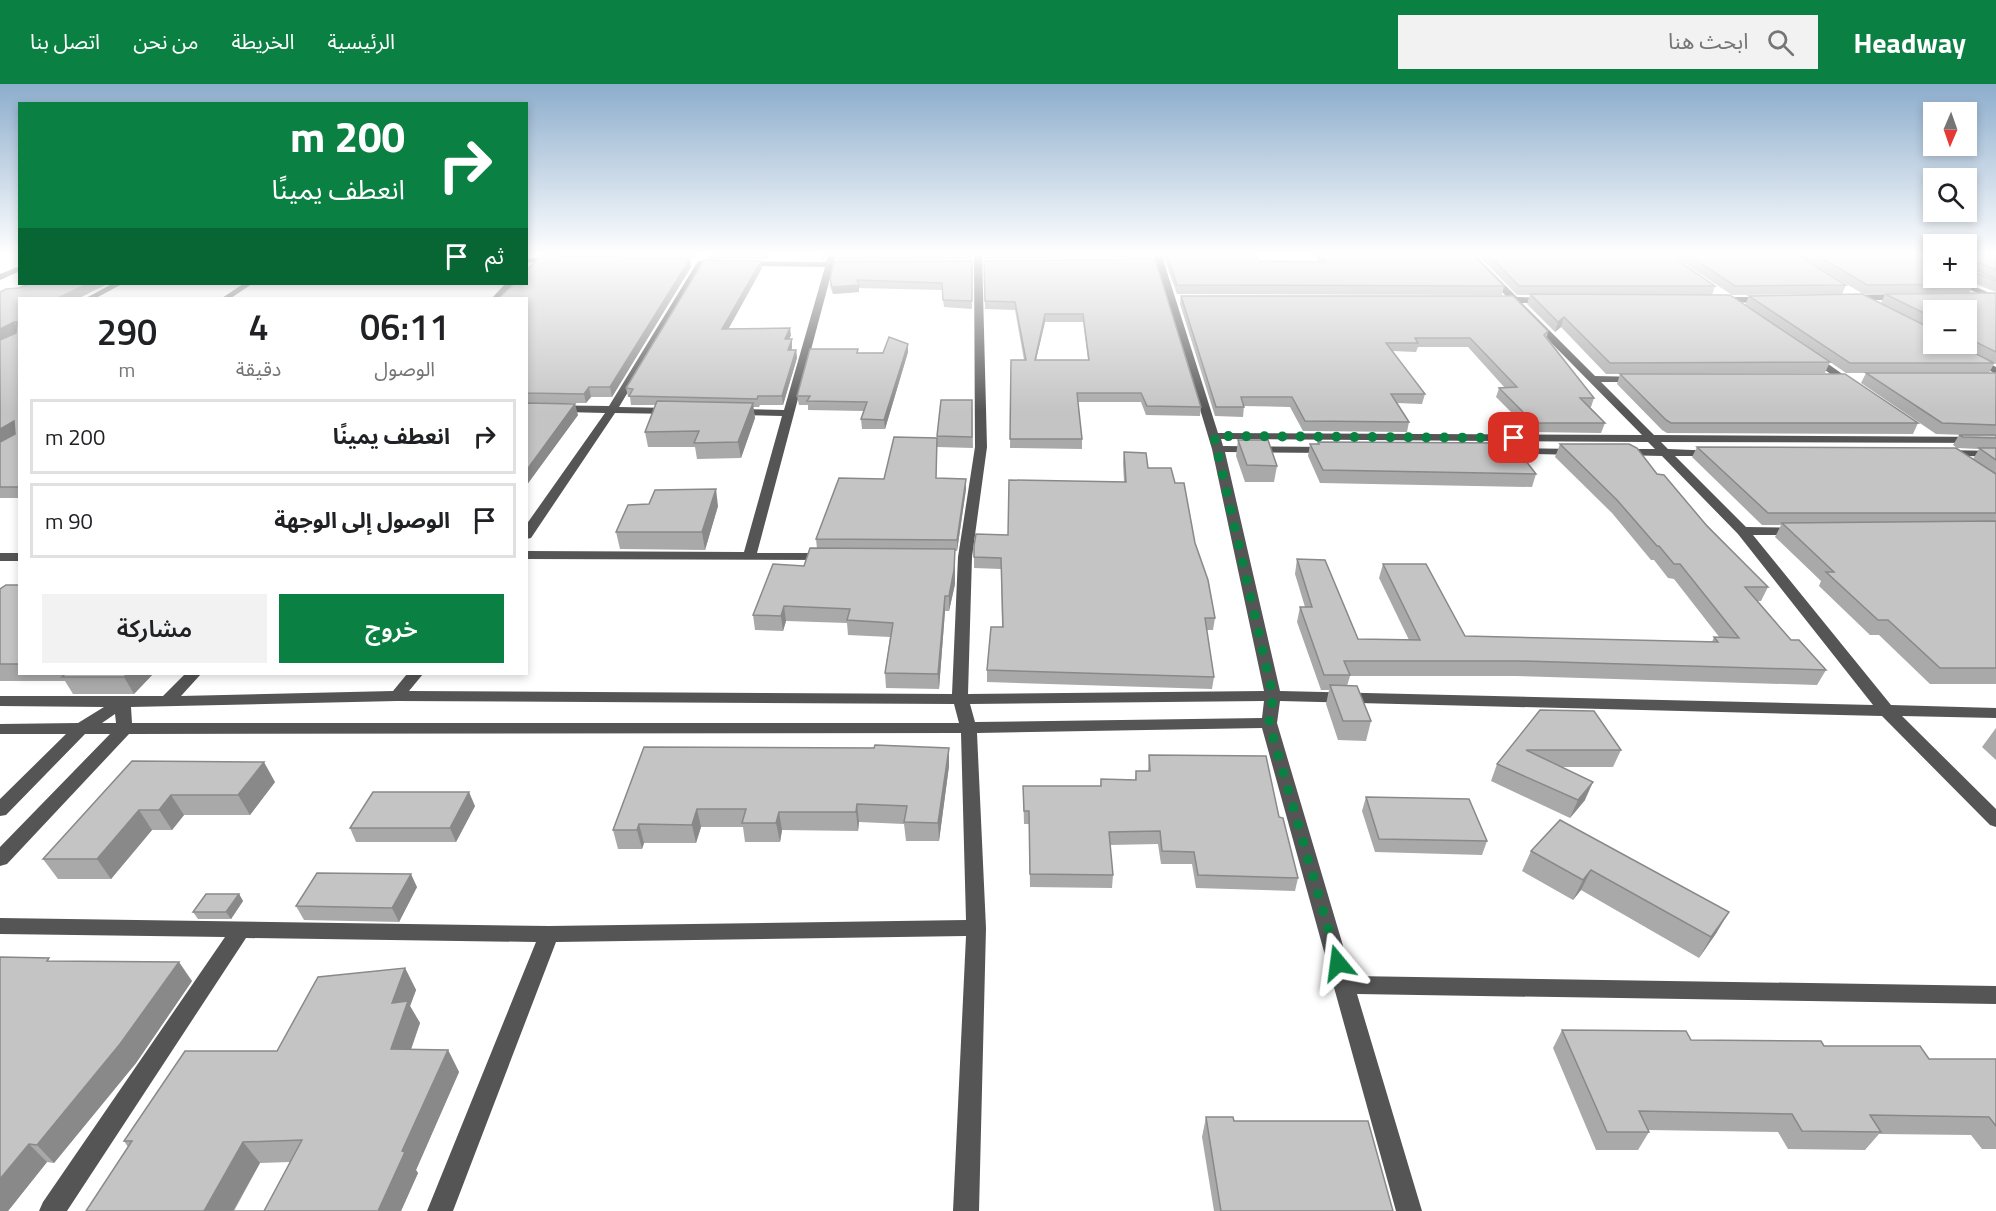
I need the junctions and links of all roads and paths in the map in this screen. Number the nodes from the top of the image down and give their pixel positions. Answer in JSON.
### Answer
{"nodes":[{"id":1,"x":674,"y":306,"type":"edge"},
{"id":2,"x":819,"y":306,"type":"edge"},
{"id":3,"x":978,"y":306,"type":"edge"},
{"id":4,"x":1180,"y":306,"type":"edge"},
{"id":5,"x":1521,"y":306,"type":"edge"},
{"id":6,"x":1739,"y":306,"type":"edge"},
{"id":7,"x":1874,"y":306,"type":"edge"},
{"id":8,"x":1878,"y":308,"type":"edge"},
{"id":9,"x":1750,"y":314,"type":"edge"},
{"id":10,"x":1797,"y":347,"type":"edge"},
{"id":11,"x":1964,"y":354,"type":"edge"},
{"id":12,"x":1996,"y":371,"type":"edge"},
{"id":13,"x":1996,"y":378,"type":"edge"},
{"id":14,"x":1593,"y":379,"type":"junction"},
{"id":15,"x":1653,"y":379,"type":"edge"},
{"id":16,"x":1868,"y":379,"type":"edge"},
{"id":17,"x":1984,"y":379,"type":"edge"},
{"id":18,"x":1821,"y":380,"type":"edge"},
{"id":19,"x":1845,"y":380,"type":"junction"},
{"id":20,"x":1863,"y":392,"type":"edge"},
{"id":21,"x":528,"y":408,"type":"edge"},
{"id":22,"x":612,"y":410,"type":"junction"},
{"id":23,"x":683,"y":411,"type":"edge"},
{"id":24,"x":718,"y":412,"type":"edge"},
{"id":25,"x":789,"y":413,"type":"junction"},
{"id":26,"x":1916,"y":428,"type":"edge"},
{"id":27,"x":1653,"y":440,"type":"junction"},
{"id":28,"x":1934,"y":440,"type":"junction"},
{"id":29,"x":1996,"y":440,"type":"edge"},
{"id":30,"x":1216,"y":443,"type":"junction"},
{"id":31,"x":1336,"y":450,"type":"edge"},
{"id":32,"x":1489,"y":451,"type":"edge"},
{"id":33,"x":1666,"y":453,"type":"junction"},
{"id":34,"x":1726,"y":453,"type":"edge"},
{"id":35,"x":1929,"y":453,"type":"edge"},
{"id":36,"x":1953,"y":453,"type":"junction"},
{"id":37,"x":1996,"y":454,"type":"edge"},
{"id":38,"x":1970,"y":465,"type":"edge"},
{"id":39,"x":1743,"y":531,"type":"junction"},
{"id":40,"x":1812,"y":531,"type":"edge"},
{"id":41,"x":528,"y":532,"type":"edge"},
{"id":42,"x":528,"y":555,"type":"edge"},
{"id":43,"x":0,"y":557,"type":"edge"},
{"id":44,"x":17,"y":557,"type":"edge"},
{"id":45,"x":749,"y":557,"type":"junction"},
{"id":46,"x":845,"y":557,"type":"edge"},
{"id":47,"x":0,"y":568,"type":"edge"},
{"id":48,"x":191,"y":675,"type":"edge"},
{"id":49,"x":414,"y":675,"type":"edge"},
{"id":50,"x":397,"y":696,"type":"junction"},
{"id":51,"x":1273,"y":696,"type":"junction"},
{"id":52,"x":960,"y":699,"type":"junction"},
{"id":53,"x":0,"y":701,"type":"edge"},
{"id":54,"x":167,"y":701,"type":"junction"},
{"id":55,"x":123,"y":702,"type":"junction"},
{"id":56,"x":1886,"y":710,"type":"junction"},
{"id":57,"x":1996,"y":713,"type":"edge"},
{"id":58,"x":1269,"y":723,"type":"junction"},
{"id":59,"x":969,"y":728,"type":"junction"},
{"id":60,"x":0,"y":729,"type":"edge"},
{"id":61,"x":80,"y":730,"type":"junction"},
{"id":62,"x":124,"y":730,"type":"junction"},
{"id":63,"x":0,"y":810,"type":"edge"},
{"id":64,"x":1996,"y":820,"type":"edge"},
{"id":65,"x":0,"y":859,"type":"edge"},
{"id":66,"x":0,"y":926,"type":"edge"},
{"id":67,"x":976,"y":928,"type":"junction"},
{"id":68,"x":240,"y":931,"type":"junction"},
{"id":69,"x":549,"y":934,"type":"junction"},
{"id":70,"x":1345,"y":985,"type":"junction"},
{"id":71,"x":1996,"y":995,"type":"edge"},
{"id":72,"x":52,"y":1211,"type":"edge"},
{"id":73,"x":440,"y":1211,"type":"edge"},
{"id":74,"x":966,"y":1211,"type":"edge"},
{"id":75,"x":1409,"y":1211,"type":"edge"}],
"edges":[{"from":1,"to":22,"type":"street"},
{"from":2,"to":25,"type":"street"},
{"from":3,"to":52,"type":"street"},
{"from":4,"to":30,"type":"street"},
{"from":5,"to":14,"type":"street"},
{"from":6,"to":9,"type":"street"},
{"from":7,"to":8,"type":"street"},
{"from":10,"to":19,"type":"street"},
{"from":11,"to":12,"type":"street"},
{"from":13,"to":17,"type":"street"},
{"from":14,"to":15,"type":"street"},
{"from":14,"to":27,"type":"street"},
{"from":16,"to":19,"type":"street"},
{"from":18,"to":19,"type":"street"},
{"from":19,"to":20,"type":"street"},
{"from":21,"to":22,"type":"street"},
{"from":22,"to":23,"type":"street"},
{"from":22,"to":41,"type":"street"},
{"from":24,"to":25,"type":"street"},
{"from":25,"to":45,"type":"street"},
{"from":26,"to":28,"type":"street"},
{"from":27,"to":28,"type":"street"},
{"from":27,"to":30,"type":"street"},
{"from":27,"to":33,"type":"street"},
{"from":28,"to":29,"type":"street"},
{"from":28,"to":36,"type":"street"},
{"from":30,"to":31,"type":"street"},
{"from":30,"to":51,"type":"street"},
{"from":32,"to":33,"type":"street"},
{"from":33,"to":34,"type":"street"},
{"from":33,"to":39,"type":"street"},
{"from":35,"to":36,"type":"street"},
{"from":36,"to":37,"type":"street"},
{"from":36,"to":38,"type":"street"},
{"from":39,"to":40,"type":"street"},
{"from":39,"to":56,"type":"street"},
{"from":42,"to":45,"type":"street"},
{"from":43,"to":44,"type":"street"},
{"from":44,"to":47,"type":"street"},
{"from":45,"to":46,"type":"street"},
{"from":48,"to":54,"type":"street"},
{"from":49,"to":50,"type":"street"},
{"from":50,"to":52,"type":"street"},
{"from":50,"to":54,"type":"street"},
{"from":51,"to":52,"type":"street"},
{"from":51,"to":56,"type":"street"},
{"from":51,"to":58,"type":"street"},
{"from":52,"to":59,"type":"street"},
{"from":53,"to":55,"type":"street"},
{"from":54,"to":55,"type":"street"},
{"from":55,"to":61,"type":"street"},
{"from":55,"to":62,"type":"street"},
{"from":56,"to":57,"type":"street"},
{"from":56,"to":64,"type":"street"},
{"from":58,"to":59,"type":"street"},
{"from":58,"to":70,"type":"street"},
{"from":59,"to":62,"type":"street"},
{"from":59,"to":67,"type":"street"},
{"from":60,"to":61,"type":"street"},
{"from":61,"to":62,"type":"street"},
{"from":61,"to":63,"type":"street"},
{"from":62,"to":65,"type":"street"},
{"from":66,"to":68,"type":"street"},
{"from":67,"to":69,"type":"street"},
{"from":67,"to":74,"type":"street"},
{"from":68,"to":69,"type":"street"},
{"from":68,"to":72,"type":"street"},
{"from":69,"to":73,"type":"street"},
{"from":70,"to":71,"type":"street"},
{"from":70,"to":75,"type":"street"}]}
